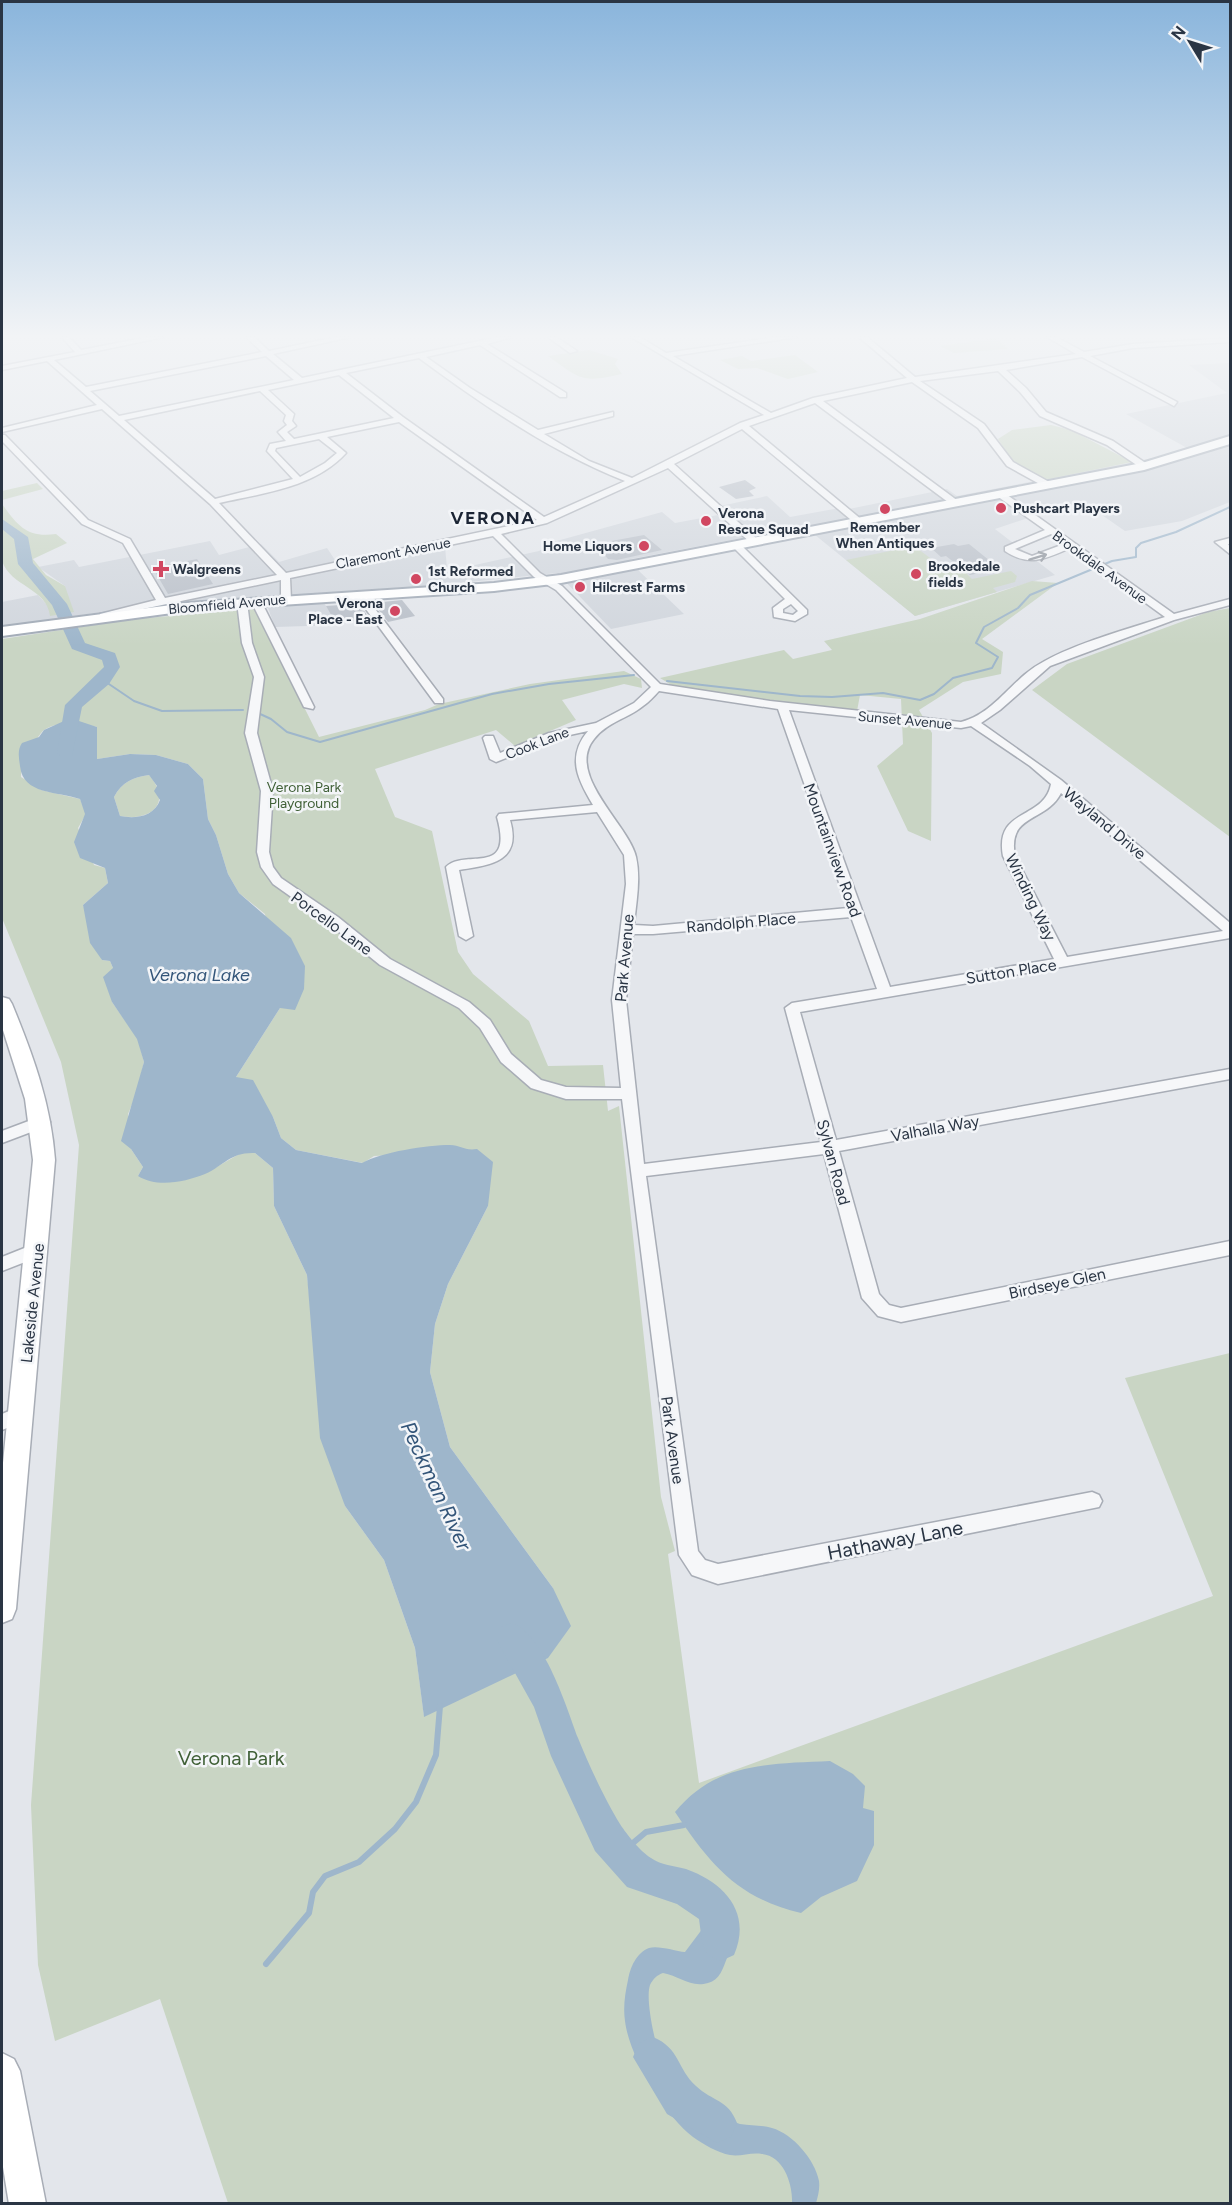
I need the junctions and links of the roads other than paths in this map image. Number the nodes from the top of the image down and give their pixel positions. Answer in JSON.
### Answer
{"nodes":[{"id":1,"x":5,"y":440,"type":"edge"},
{"id":2,"x":142,"y":440,"type":"edge"},
{"id":3,"x":298,"y":440,"type":"edge"},
{"id":4,"x":326,"y":440,"type":"edge"},
{"id":5,"x":430,"y":440,"type":"edge"},
{"id":6,"x":548,"y":440,"type":"edge"},
{"id":7,"x":715,"y":440,"type":"edge"},
{"id":8,"x":761,"y":440,"type":"edge"},
{"id":9,"x":870,"y":440,"type":"edge"},
{"id":10,"x":992,"y":440,"type":"edge"},
{"id":11,"x":1103,"y":440,"type":"edge"},
{"id":12,"x":1230,"y":440,"type":"edge"},
{"id":13,"x":291,"y":441,"type":"joint"},
{"id":14,"x":669,"y":464,"type":"junction"},
{"id":15,"x":1144,"y":466,"type":"junction"},
{"id":16,"x":299,"y":481,"type":"junction"},
{"id":17,"x":633,"y":481,"type":"junction"},
{"id":18,"x":1048,"y":485,"type":"junction"},
{"id":19,"x":1000,"y":494,"type":"junction"},
{"id":20,"x":213,"y":502,"type":"junction"},
{"id":21,"x":955,"y":503,"type":"junction"},
{"id":22,"x":544,"y":521,"type":"junction"},
{"id":23,"x":860,"y":522,"type":"junction"},
{"id":24,"x":1051,"y":531,"type":"junction"},
{"id":25,"x":495,"y":533,"type":"junction"},
{"id":26,"x":1230,"y":541,"type":"edge"},
{"id":27,"x":755,"y":542,"type":"junction"},
{"id":28,"x":1070,"y":544,"type":"junction"},
{"id":29,"x":737,"y":546,"type":"junction"},
{"id":30,"x":1230,"y":551,"type":"edge"},
{"id":31,"x":283,"y":575,"type":"junction"},
{"id":32,"x":548,"y":581,"type":"junction"},
{"id":33,"x":360,"y":595,"type":"junction"},
{"id":34,"x":792,"y":599,"type":"dead end"},
{"id":35,"x":286,"y":600,"type":"junction"},
{"id":36,"x":162,"y":601,"type":"junction"},
{"id":37,"x":249,"y":602,"type":"junction"},
{"id":38,"x":1230,"y":602,"type":"edge"},
{"id":39,"x":104,"y":616,"type":"junction"},
{"id":40,"x":1172,"y":617,"type":"junction"},
{"id":41,"x":2,"y":632,"type":"edge"},
{"id":42,"x":657,"y":687,"type":"junction"},
{"id":43,"x":439,"y":701,"type":"dead end"},
{"id":44,"x":309,"y":707,"type":"dead end"},
{"id":45,"x":783,"y":708,"type":"junction"},
{"id":46,"x":978,"y":725,"type":"junction"},
{"id":47,"x":599,"y":726,"type":"junction"},
{"id":48,"x":489,"y":738,"type":"dead end"},
{"id":49,"x":1057,"y":782,"type":"junction"},
{"id":50,"x":601,"y":808,"type":"junction"},
{"id":51,"x":855,"y":912,"type":"junction"},
{"id":52,"x":626,"y":928,"type":"junction"},
{"id":53,"x":1230,"y":932,"type":"edge"},
{"id":54,"x":466,"y":936,"type":"dead end"},
{"id":55,"x":1064,"y":963,"type":"junction"},
{"id":56,"x":885,"y":992,"type":"junction"},
{"id":57,"x":2,"y":1004,"type":"edge"},
{"id":58,"x":792,"y":1008,"type":"joint"},
{"id":59,"x":1230,"y":1074,"type":"edge"},
{"id":60,"x":628,"y":1094,"type":"junction"},
{"id":61,"x":42,"y":1122,"type":"junction"},
{"id":62,"x":2,"y":1137,"type":"edge"},
{"id":63,"x":830,"y":1147,"type":"junction"},
{"id":64,"x":637,"y":1171,"type":"junction"},
{"id":65,"x":1230,"y":1248,"type":"edge"},
{"id":66,"x":37,"y":1250,"type":"junction"},
{"id":67,"x":2,"y":1264,"type":"edge"},
{"id":68,"x":884,"y":1311,"type":"joint"},
{"id":69,"x":11,"y":1418,"type":"edge"},
{"id":70,"x":1092,"y":1501,"type":"dead end"},
{"id":71,"x":699,"y":1568,"type":"joint"},
{"id":72,"x":2,"y":1609,"type":"edge"},
{"id":73,"x":2,"y":2071,"type":"edge"},
{"id":74,"x":28,"y":2204,"type":"edge"}],
"edges":[{"from":1,"to":36,"type":"street"},
{"from":2,"to":20,"type":"street"},
{"from":3,"to":13,"type":"street"},
{"from":4,"to":16,"type":"street"},
{"from":5,"to":22,"type":"street"},
{"from":6,"to":17,"type":"street"},
{"from":7,"to":14,"type":"street","name":"Claremont Avenue"},
{"from":8,"to":23,"type":"street"},
{"from":9,"to":21,"type":"street"},
{"from":10,"to":18,"type":"street"},
{"from":11,"to":15,"type":"street"},
{"from":12,"to":15,"type":"main road","name":"Bloomfield Avenue"},
{"from":13,"to":16,"type":"street"},
{"from":14,"to":17,"type":"street","name":"Claremont Avenue"},
{"from":14,"to":27,"type":"street"},
{"from":15,"to":18,"type":"main road","name":"Bloomfield Avenue"},
{"from":16,"to":20,"type":"street"},
{"from":17,"to":22,"type":"street","name":"Claremont Avenue"},
{"from":18,"to":19,"type":"main road","name":"Bloomfield Avenue"},
{"from":19,"to":21,"type":"main road","name":"Bloomfield Avenue"},
{"from":19,"to":24,"type":"street","name":"Brookdale Avenue"},
{"from":20,"to":31,"type":"street"},
{"from":21,"to":23,"type":"main road","name":"Bloomfield Avenue"},
{"from":22,"to":25,"type":"street","name":"Claremont Avenue"},
{"from":23,"to":27,"type":"main road","name":"Bloomfield Avenue"},
{"from":24,"to":28,"type":"street","name":"Brookdale Avenue"},
{"from":24,"to":28,"type":"street","one_way":true},
{"from":25,"to":31,"type":"street","name":"Claremont Avenue"},
{"from":25,"to":32,"type":"street"},
{"from":26,"to":30,"type":"street"},
{"from":27,"to":29,"type":"main road","name":"Bloomfield Avenue"},
{"from":28,"to":40,"type":"street","name":"Brookdale Avenue"},
{"from":29,"to":32,"type":"main road","name":"Bloomfield Avenue"},
{"from":29,"to":34,"type":"street"},
{"from":31,"to":35,"type":"street"},
{"from":31,"to":36,"type":"street","name":"Claremont Avenue"},
{"from":32,"to":33,"type":"main road","name":"Bloomfield Avenue"},
{"from":32,"to":42,"type":"street"},
{"from":33,"to":35,"type":"main road","name":"Bloomfield Avenue"},
{"from":33,"to":43,"type":"street"},
{"from":35,"to":37,"type":"main road","name":"Bloomfield Avenue"},
{"from":36,"to":39,"type":"street","name":"Claremont Avenue"},
{"from":37,"to":39,"type":"main road","name":"Bloomfield Avenue"},
{"from":37,"to":44,"type":"street"},
{"from":37,"to":60,"type":"street","name":"Porcello Lane"},
{"from":38,"to":40,"type":"street","name":"Sunset Avenue"},
{"from":39,"to":41,"type":"main road","name":"Bloomfield Avenue"},
{"from":40,"to":46,"type":"street","name":"Sunset Avenue"},
{"from":42,"to":45,"type":"street","name":"Sunset Avenue"},
{"from":42,"to":47,"type":"street","name":"Park Avenue"},
{"from":45,"to":46,"type":"street","name":"Sunset Avenue"},
{"from":45,"to":51,"type":"street","name":"Mountainview Road"},
{"from":46,"to":49,"type":"street","name":"Wayland Drive"},
{"from":47,"to":48,"type":"street","name":"Cook Lane"},
{"from":47,"to":50,"type":"street","name":"Park Avenue"},
{"from":49,"to":53,"type":"street","name":"Wayland Drive"},
{"from":49,"to":55,"type":"street","name":"Winding Way"},
{"from":50,"to":52,"type":"street","name":"Park Avenue"},
{"from":50,"to":54,"type":"street"},
{"from":51,"to":52,"type":"street","name":"Randolph Place"},
{"from":51,"to":56,"type":"street","name":"Mountainview Road"},
{"from":52,"to":60,"type":"street","name":"Park Avenue"},
{"from":53,"to":55,"type":"street","name":"Sutton Place"},
{"from":55,"to":56,"type":"street","name":"Sutton Place"},
{"from":56,"to":58,"type":"street","name":"Sutton Place"},
{"from":57,"to":61,"type":"main road","name":"Lakeside Avenue"},
{"from":58,"to":63,"type":"street","name":"Sylvan Road"},
{"from":59,"to":63,"type":"street","name":"Valhalla Way"},
{"from":60,"to":64,"type":"street","name":"Park Avenue"},
{"from":61,"to":62,"type":"street"},
{"from":61,"to":66,"type":"main road","name":"Lakeside Avenue"},
{"from":63,"to":64,"type":"street","name":"Valhalla Way"},
{"from":63,"to":68,"type":"street","name":"Sylvan Road"},
{"from":64,"to":71,"type":"street","name":"Park Avenue"},
{"from":65,"to":68,"type":"street","name":"Birdseye Glen"},
{"from":66,"to":67,"type":"street"},
{"from":66,"to":69,"type":"main road","name":"Lakeside Avenue"},
{"from":69,"to":72,"type":"main road","name":"Lakeside Avenue"},
{"from":70,"to":71,"type":"street","name":"Hathaway Lane"},
{"from":73,"to":74,"type":"main road"}]}
